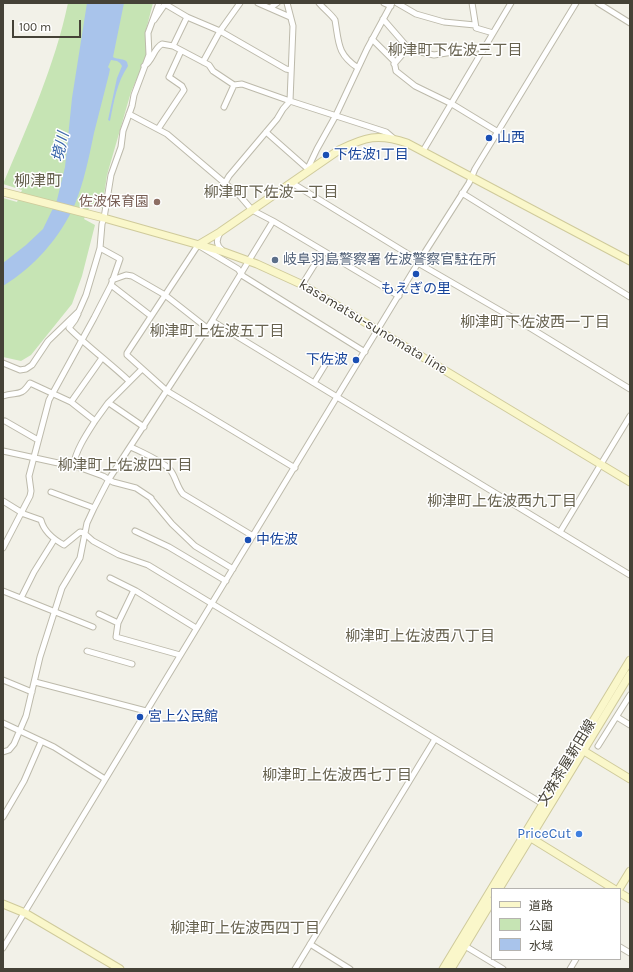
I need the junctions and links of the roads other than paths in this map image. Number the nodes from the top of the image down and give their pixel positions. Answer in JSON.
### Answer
{"nodes":[{"id":1,"x":158,"y":3,"type":"edge"},
{"id":2,"x":240,"y":3,"type":"edge"},
{"id":3,"x":258,"y":3,"type":"edge"},
{"id":4,"x":277,"y":3,"type":"edge"},
{"id":5,"x":287,"y":3,"type":"edge"},
{"id":6,"x":319,"y":3,"type":"edge"},
{"id":7,"x":384,"y":3,"type":"edge"},
{"id":8,"x":397,"y":3,"type":"edge"},
{"id":9,"x":472,"y":3,"type":"edge"},
{"id":10,"x":511,"y":3,"type":"edge"},
{"id":11,"x":576,"y":3,"type":"edge"},
{"id":12,"x":598,"y":3,"type":"edge"},
{"id":13,"x":392,"y":4,"type":"edge"},
{"id":14,"x":270,"y":8,"type":"junction"},
{"id":15,"x":187,"y":17,"type":"junction"},
{"id":16,"x":290,"y":17,"type":"junction"},
{"id":17,"x":383,"y":19,"type":"junction"},
{"id":18,"x":152,"y":20,"type":"junction"},
{"id":19,"x":630,"y":22,"type":"edge"},
{"id":20,"x":475,"y":25,"type":"junction"},
{"id":21,"x":220,"y":31,"type":"junction"},
{"id":22,"x":493,"y":33,"type":"junction"},
{"id":23,"x":372,"y":39,"type":"junction"},
{"id":24,"x":173,"y":46,"type":"junction"},
{"id":25,"x":484,"y":48,"type":"junction"},
{"id":26,"x":409,"y":49,"type":"junction"},
{"id":27,"x":181,"y":50,"type":"junction"},
{"id":28,"x":203,"y":62,"type":"junction"},
{"id":29,"x":394,"y":64,"type":"junction"},
{"id":30,"x":144,"y":66,"type":"junction"},
{"id":31,"x":358,"y":68,"type":"junction"},
{"id":32,"x":291,"y":70,"type":"junction"},
{"id":33,"x":234,"y":85,"type":"junction"},
{"id":34,"x":290,"y":101,"type":"junction"},
{"id":35,"x":452,"y":104,"type":"junction"},
{"id":36,"x":224,"y":107,"type":"dead end"},
{"id":37,"x":129,"y":114,"type":"junction"},
{"id":38,"x":336,"y":115,"type":"junction"},
{"id":39,"x":158,"y":129,"type":"junction"},
{"id":40,"x":266,"y":132,"type":"junction"},
{"id":41,"x":498,"y":132,"type":"junction"},
{"id":42,"x":393,"y":138,"type":"junction"},
{"id":43,"x":423,"y":151,"type":"junction"},
{"id":44,"x":309,"y":169,"type":"junction"},
{"id":45,"x":472,"y":177,"type":"junction"},
{"id":46,"x":225,"y":183,"type":"junction"},
{"id":47,"x":292,"y":183,"type":"junction"},
{"id":48,"x":3,"y":192,"type":"edge"},
{"id":49,"x":462,"y":193,"type":"junction"},
{"id":50,"x":252,"y":210,"type":"junction"},
{"id":51,"x":104,"y":218,"type":"junction"},
{"id":52,"x":273,"y":221,"type":"junction"},
{"id":53,"x":220,"y":232,"type":"junction"},
{"id":54,"x":198,"y":245,"type":"junction"},
{"id":55,"x":100,"y":248,"type":"junction"},
{"id":56,"x":323,"y":251,"type":"junction"},
{"id":57,"x":224,"y":252,"type":"junction"},
{"id":58,"x":248,"y":260,"type":"junction"},
{"id":59,"x":630,"y":261,"type":"edge"},
{"id":60,"x":418,"y":263,"type":"junction"},
{"id":61,"x":240,"y":273,"type":"junction"},
{"id":62,"x":112,"y":282,"type":"junction"},
{"id":63,"x":303,"y":285,"type":"junction"},
{"id":64,"x":165,"y":295,"type":"junction"},
{"id":65,"x":399,"y":296,"type":"junction"},
{"id":66,"x":630,"y":297,"type":"edge"},
{"id":67,"x":79,"y":311,"type":"junction"},
{"id":68,"x":151,"y":316,"type":"junction"},
{"id":69,"x":212,"y":321,"type":"junction"},
{"id":70,"x":207,"y":328,"type":"junction"},
{"id":71,"x":378,"y":330,"type":"junction"},
{"id":72,"x":82,"y":341,"type":"junction"},
{"id":73,"x":365,"y":352,"type":"junction"},
{"id":74,"x":102,"y":358,"type":"junction"},
{"id":75,"x":3,"y":363,"type":"edge"},
{"id":76,"x":325,"y":365,"type":"dead end"},
{"id":77,"x":142,"y":369,"type":"junction"},
{"id":78,"x":129,"y":382,"type":"junction"},
{"id":79,"x":314,"y":383,"type":"junction"},
{"id":80,"x":630,"y":389,"type":"edge"},
{"id":81,"x":167,"y":391,"type":"junction"},
{"id":82,"x":52,"y":394,"type":"junction"},
{"id":83,"x":3,"y":396,"type":"edge"},
{"id":84,"x":338,"y":397,"type":"junction"},
{"id":85,"x":71,"y":402,"type":"junction"},
{"id":86,"x":109,"y":402,"type":"junction"},
{"id":87,"x":630,"y":416,"type":"edge"},
{"id":88,"x":5,"y":421,"type":"dead end"},
{"id":89,"x":95,"y":421,"type":"junction"},
{"id":90,"x":144,"y":427,"type":"junction"},
{"id":91,"x":38,"y":440,"type":"junction"},
{"id":92,"x":130,"y":447,"type":"junction"},
{"id":93,"x":3,"y":451,"type":"edge"},
{"id":94,"x":34,"y":458,"type":"junction"},
{"id":95,"x":601,"y":464,"type":"junction"},
{"id":96,"x":73,"y":466,"type":"junction"},
{"id":97,"x":295,"y":468,"type":"junction"},
{"id":98,"x":109,"y":479,"type":"junction"},
{"id":99,"x":630,"y":482,"type":"edge"},
{"id":100,"x":51,"y":492,"type":"dead end"},
{"id":101,"x":3,"y":501,"type":"edge"},
{"id":102,"x":94,"y":508,"type":"junction"},
{"id":103,"x":21,"y":512,"type":"junction"},
{"id":104,"x":135,"y":531,"type":"dead end"},
{"id":105,"x":560,"y":532,"type":"junction"},
{"id":106,"x":84,"y":533,"type":"junction"},
{"id":107,"x":254,"y":536,"type":"junction"},
{"id":108,"x":54,"y":540,"type":"junction"},
{"id":109,"x":3,"y":548,"type":"edge"},
{"id":110,"x":233,"y":569,"type":"junction"},
{"id":111,"x":630,"y":574,"type":"edge"},
{"id":112,"x":110,"y":578,"type":"dead end"},
{"id":113,"x":226,"y":581,"type":"junction"},
{"id":114,"x":134,"y":590,"type":"junction"},
{"id":115,"x":3,"y":591,"type":"edge"},
{"id":116,"x":21,"y":598,"type":"junction"},
{"id":117,"x":212,"y":603,"type":"junction"},
{"id":118,"x":55,"y":613,"type":"junction"},
{"id":119,"x":98,"y":614,"type":"dead end"},
{"id":120,"x":118,"y":623,"type":"junction"},
{"id":121,"x":94,"y":628,"type":"dead end"},
{"id":122,"x":196,"y":628,"type":"junction"},
{"id":123,"x":87,"y":651,"type":"dead end"},
{"id":124,"x":180,"y":655,"type":"junction"},
{"id":125,"x":630,"y":660,"type":"edge"},
{"id":126,"x":132,"y":664,"type":"dead end"},
{"id":127,"x":630,"y":674,"type":"edge"},
{"id":128,"x":3,"y":680,"type":"edge"},
{"id":129,"x":35,"y":682,"type":"junction"},
{"id":130,"x":32,"y":692,"type":"junction"},
{"id":131,"x":630,"y":695,"type":"edge"},
{"id":132,"x":146,"y":711,"type":"junction"},
{"id":133,"x":617,"y":717,"type":"junction"},
{"id":134,"x":3,"y":723,"type":"edge"},
{"id":135,"x":630,"y":725,"type":"edge"},
{"id":136,"x":20,"y":731,"type":"junction"},
{"id":137,"x":435,"y":739,"type":"junction"},
{"id":138,"x":41,"y":742,"type":"junction"},
{"id":139,"x":598,"y":746,"type":"dead end"},
{"id":140,"x":580,"y":749,"type":"junction"},
{"id":141,"x":3,"y":752,"type":"edge"},
{"id":142,"x":105,"y":779,"type":"junction"},
{"id":143,"x":630,"y":779,"type":"edge"},
{"id":144,"x":543,"y":804,"type":"junction"},
{"id":145,"x":3,"y":817,"type":"edge"},
{"id":146,"x":530,"y":838,"type":"junction"},
{"id":147,"x":630,"y":871,"type":"edge"},
{"id":148,"x":492,"y":888,"type":"edge"},
{"id":149,"x":500,"y":888,"type":"edge"},
{"id":150,"x":612,"y":888,"type":"edge"},
{"id":151,"x":620,"y":888,"type":"edge"},
{"id":152,"x":491,"y":890,"type":"edge"},
{"id":153,"x":621,"y":894,"type":"edge"},
{"id":154,"x":630,"y":899,"type":"edge"},
{"id":155,"x":491,"y":903,"type":"edge"},
{"id":156,"x":3,"y":904,"type":"edge"},
{"id":157,"x":25,"y":913,"type":"junction"},
{"id":158,"x":310,"y":944,"type":"junction"},
{"id":159,"x":3,"y":946,"type":"edge"},
{"id":160,"x":465,"y":946,"type":"junction"},
{"id":161,"x":621,"y":948,"type":"edge"},
{"id":162,"x":630,"y":953,"type":"edge"},
{"id":163,"x":575,"y":960,"type":"edge"},
{"id":164,"x":120,"y":969,"type":"edge"},
{"id":165,"x":295,"y":969,"type":"edge"},
{"id":166,"x":350,"y":969,"type":"edge"},
{"id":167,"x":443,"y":969,"type":"edge"},
{"id":168,"x":451,"y":969,"type":"edge"},
{"id":169,"x":503,"y":969,"type":"edge"},
{"id":170,"x":570,"y":969,"type":"edge"}],
"edges":[{"from":1,"to":18,"type":"street"},
{"from":2,"to":21,"type":"street"},
{"from":3,"to":14,"type":"street"},
{"from":4,"to":14,"type":"street"},
{"from":5,"to":16,"type":"street"},
{"from":6,"to":31,"type":"street"},
{"from":7,"to":13,"type":"street"},
{"from":8,"to":20,"type":"street"},
{"from":9,"to":20,"type":"street"},
{"from":10,"to":22,"type":"street"},
{"from":11,"to":41,"type":"street"},
{"from":12,"to":19,"type":"street"},
{"from":13,"to":17,"type":"street"},
{"from":14,"to":16,"type":"street"},
{"from":15,"to":18,"type":"street"},
{"from":15,"to":21,"type":"street"},
{"from":15,"to":24,"type":"street"},
{"from":16,"to":32,"type":"street"},
{"from":17,"to":23,"type":"street"},
{"from":17,"to":26,"type":"street"},
{"from":18,"to":30,"type":"street"},
{"from":20,"to":22,"type":"street"},
{"from":21,"to":28,"type":"street"},
{"from":21,"to":32,"type":"street"},
{"from":22,"to":25,"type":"street"},
{"from":23,"to":29,"type":"street"},
{"from":23,"to":31,"type":"street"},
{"from":24,"to":27,"type":"street"},
{"from":24,"to":30,"type":"street"},
{"from":25,"to":26,"type":"street"},
{"from":25,"to":35,"type":"street"},
{"from":26,"to":29,"type":"street"},
{"from":27,"to":28,"type":"street"},
{"from":27,"to":39,"type":"street"},
{"from":28,"to":33,"type":"street"},
{"from":29,"to":35,"type":"street"},
{"from":30,"to":37,"type":"street"},
{"from":31,"to":38,"type":"street"},
{"from":32,"to":34,"type":"street"},
{"from":33,"to":34,"type":"street"},
{"from":33,"to":36,"type":"street"},
{"from":34,"to":38,"type":"street"},
{"from":34,"to":40,"type":"street"},
{"from":35,"to":41,"type":"street"},
{"from":35,"to":43,"type":"street"},
{"from":37,"to":39,"type":"street"},
{"from":37,"to":51,"type":"street"},
{"from":38,"to":42,"type":"street"},
{"from":38,"to":44,"type":"street"},
{"from":39,"to":46,"type":"street"},
{"from":40,"to":44,"type":"street"},
{"from":40,"to":46,"type":"street"},
{"from":41,"to":45,"type":"street"},
{"from":42,"to":43,"type":"main road"},
{"from":42,"to":44,"type":"main road"},
{"from":43,"to":45,"type":"main road"},
{"from":44,"to":47,"type":"main road"},
{"from":45,"to":49,"type":"street"},
{"from":45,"to":59,"type":"main road"},
{"from":46,"to":50,"type":"street"},
{"from":47,"to":50,"type":"main road"},
{"from":47,"to":60,"type":"street"},
{"from":48,"to":51,"type":"main road","name":"kasamatsu-sunomata line"},
{"from":49,"to":60,"type":"street"},
{"from":49,"to":66,"type":"street"},
{"from":50,"to":52,"type":"street"},
{"from":50,"to":53,"type":"main road"},
{"from":51,"to":54,"type":"main road","name":"kasamatsu-sunomata line"},
{"from":51,"to":55,"type":"street"},
{"from":52,"to":56,"type":"street"},
{"from":52,"to":58,"type":"street"},
{"from":53,"to":54,"type":"main road"},
{"from":53,"to":57,"type":"street"},
{"from":54,"to":57,"type":"main road","name":"kasamatsu-sunomata line"},
{"from":54,"to":61,"type":"street"},
{"from":54,"to":64,"type":"street"},
{"from":55,"to":62,"type":"street"},
{"from":55,"to":67,"type":"street"},
{"from":56,"to":63,"type":"street"},
{"from":56,"to":65,"type":"street"},
{"from":57,"to":58,"type":"main road","name":"kasamatsu-sunomata line"},
{"from":58,"to":61,"type":"street"},
{"from":58,"to":63,"type":"main road","name":"kasamatsu-sunomata line"},
{"from":60,"to":65,"type":"street"},
{"from":60,"to":80,"type":"street"},
{"from":61,"to":69,"type":"street"},
{"from":61,"to":73,"type":"street"},
{"from":62,"to":64,"type":"street"},
{"from":62,"to":68,"type":"street"},
{"from":62,"to":72,"type":"street"},
{"from":63,"to":71,"type":"main road","name":"kasamatsu-sunomata line"},
{"from":64,"to":68,"type":"street"},
{"from":64,"to":70,"type":"street"},
{"from":65,"to":71,"type":"street"},
{"from":67,"to":72,"type":"street"},
{"from":67,"to":75,"type":"street"},
{"from":68,"to":77,"type":"street"},
{"from":69,"to":70,"type":"street"},
{"from":69,"to":79,"type":"street"},
{"from":70,"to":81,"type":"street"},
{"from":71,"to":73,"type":"street"},
{"from":71,"to":95,"type":"main road","name":"kasamatsu-sunomata line"},
{"from":72,"to":74,"type":"street"},
{"from":72,"to":82,"type":"street"},
{"from":73,"to":84,"type":"street"},
{"from":74,"to":78,"type":"street"},
{"from":74,"to":85,"type":"street"},
{"from":76,"to":79,"type":"street"},
{"from":77,"to":78,"type":"street"},
{"from":77,"to":81,"type":"street"},
{"from":78,"to":86,"type":"street"},
{"from":79,"to":84,"type":"street"},
{"from":81,"to":90,"type":"street"},
{"from":81,"to":97,"type":"street"},
{"from":82,"to":83,"type":"street"},
{"from":82,"to":85,"type":"street"},
{"from":82,"to":91,"type":"street"},
{"from":84,"to":97,"type":"street"},
{"from":84,"to":105,"type":"street"},
{"from":85,"to":89,"type":"street"},
{"from":86,"to":89,"type":"street"},
{"from":86,"to":90,"type":"street"},
{"from":87,"to":95,"type":"street"},
{"from":88,"to":91,"type":"street"},
{"from":89,"to":96,"type":"street"},
{"from":90,"to":92,"type":"street"},
{"from":91,"to":94,"type":"street"},
{"from":92,"to":98,"type":"street"},
{"from":92,"to":107,"type":"street"},
{"from":93,"to":94,"type":"street"},
{"from":94,"to":96,"type":"street"},
{"from":94,"to":103,"type":"street"},
{"from":95,"to":99,"type":"main road","name":"kasamatsu-sunomata line"},
{"from":95,"to":105,"type":"street"},
{"from":96,"to":98,"type":"street"},
{"from":97,"to":107,"type":"street"},
{"from":98,"to":102,"type":"street"},
{"from":98,"to":110,"type":"street"},
{"from":100,"to":102,"type":"street"},
{"from":101,"to":103,"type":"street"},
{"from":102,"to":106,"type":"street"},
{"from":103,"to":108,"type":"street"},
{"from":103,"to":109,"type":"street"},
{"from":104,"to":113,"type":"street"},
{"from":105,"to":111,"type":"street"},
{"from":106,"to":108,"type":"street"},
{"from":106,"to":117,"type":"street"},
{"from":106,"to":118,"type":"street"},
{"from":107,"to":110,"type":"street"},
{"from":108,"to":116,"type":"street"},
{"from":110,"to":113,"type":"street"},
{"from":112,"to":114,"type":"street"},
{"from":113,"to":117,"type":"street"},
{"from":114,"to":120,"type":"street"},
{"from":114,"to":122,"type":"street"},
{"from":115,"to":116,"type":"street"},
{"from":116,"to":118,"type":"street"},
{"from":117,"to":122,"type":"street"},
{"from":117,"to":137,"type":"street"},
{"from":118,"to":121,"type":"street"},
{"from":118,"to":129,"type":"street"},
{"from":119,"to":120,"type":"street"},
{"from":120,"to":124,"type":"street"},
{"from":122,"to":124,"type":"street"},
{"from":123,"to":126,"type":"street"},
{"from":124,"to":132,"type":"street"},
{"from":125,"to":140,"type":"main road","name":"文殊茶屋新田線"},
{"from":127,"to":140,"type":"main road"},
{"from":128,"to":130,"type":"street"},
{"from":129,"to":130,"type":"street"},
{"from":129,"to":132,"type":"street"},
{"from":130,"to":136,"type":"street"},
{"from":131,"to":133,"type":"street"},
{"from":132,"to":142,"type":"street"},
{"from":133,"to":135,"type":"street"},
{"from":133,"to":139,"type":"street"},
{"from":134,"to":136,"type":"street"},
{"from":136,"to":138,"type":"street"},
{"from":136,"to":141,"type":"street"},
{"from":137,"to":144,"type":"street"},
{"from":137,"to":158,"type":"street"},
{"from":138,"to":142,"type":"street"},
{"from":138,"to":145,"type":"street"},
{"from":140,"to":143,"type":"main road"},
{"from":140,"to":144,"type":"main road","name":"文殊茶屋新田線"},
{"from":140,"to":146,"type":"main road"},
{"from":142,"to":157,"type":"street"},
{"from":144,"to":148,"type":"main road","name":"文殊茶屋新田線"},
{"from":146,"to":149,"type":"main road"},
{"from":146,"to":150,"type":"main road"},
{"from":147,"to":151,"type":"main road"},
{"from":152,"to":167,"type":"main road","name":"文殊茶屋新田線"},
{"from":153,"to":154,"type":"main road"},
{"from":155,"to":160,"type":"main road"},
{"from":156,"to":157,"type":"main road"},
{"from":157,"to":159,"type":"street"},
{"from":157,"to":164,"type":"main road"},
{"from":158,"to":165,"type":"street"},
{"from":158,"to":166,"type":"street"},
{"from":160,"to":168,"type":"main road"},
{"from":160,"to":169,"type":"street"},
{"from":161,"to":162,"type":"street"},
{"from":163,"to":170,"type":"street"}]}
